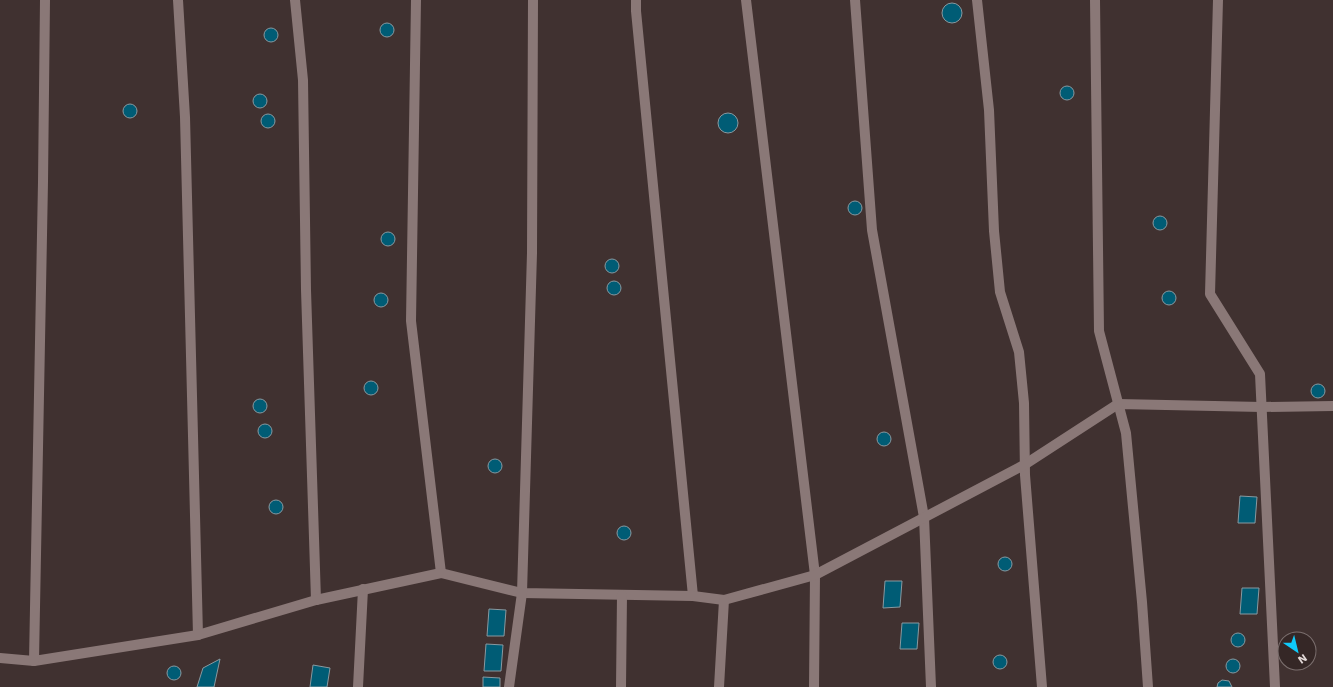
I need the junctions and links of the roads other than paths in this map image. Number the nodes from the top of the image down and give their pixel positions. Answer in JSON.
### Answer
{"nodes":[{"id":1,"x":44,"y":0,"type":"edge"},
{"id":2,"x":178,"y":0,"type":"edge"},
{"id":3,"x":295,"y":0,"type":"edge"},
{"id":4,"x":416,"y":0,"type":"edge"},
{"id":5,"x":533,"y":0,"type":"edge"},
{"id":6,"x":636,"y":0,"type":"edge"},
{"id":7,"x":746,"y":0,"type":"edge"},
{"id":8,"x":855,"y":0,"type":"edge"},
{"id":9,"x":977,"y":0,"type":"edge"},
{"id":10,"x":1095,"y":0,"type":"edge"},
{"id":11,"x":1218,"y":0,"type":"edge"},
{"id":12,"x":1118,"y":404,"type":"junction"},
{"id":13,"x":1333,"y":406,"type":"edge"},
{"id":14,"x":1262,"y":407,"type":"junction"},
{"id":15,"x":1024,"y":465,"type":"junction"},
{"id":16,"x":924,"y":517,"type":"junction"},
{"id":17,"x":441,"y":573,"type":"junction"},
{"id":18,"x":815,"y":575,"type":"junction"},
{"id":19,"x":363,"y":589,"type":"junction"},
{"id":20,"x":522,"y":593,"type":"junction"},
{"id":21,"x":622,"y":595,"type":"junction"},
{"id":22,"x":693,"y":596,"type":"junction"},
{"id":23,"x":316,"y":600,"type":"junction"},
{"id":24,"x":724,"y":600,"type":"junction"},
{"id":25,"x":198,"y":635,"type":"junction"},
{"id":26,"x":0,"y":658,"type":"edge"},
{"id":27,"x":34,"y":661,"type":"junction"},
{"id":28,"x":358,"y":687,"type":"edge"},
{"id":29,"x":509,"y":687,"type":"edge"},
{"id":30,"x":621,"y":687,"type":"edge"},
{"id":31,"x":719,"y":687,"type":"edge"},
{"id":32,"x":814,"y":687,"type":"edge"},
{"id":33,"x":931,"y":687,"type":"edge"},
{"id":34,"x":1042,"y":687,"type":"edge"},
{"id":35,"x":1148,"y":687,"type":"edge"},
{"id":36,"x":1275,"y":687,"type":"edge"}],
"edges":[{"from":1,"to":27,"type":"street"},
{"from":2,"to":25,"type":"street"},
{"from":3,"to":23,"type":"street"},
{"from":4,"to":17,"type":"street"},
{"from":5,"to":20,"type":"street"},
{"from":6,"to":22,"type":"street"},
{"from":7,"to":18,"type":"street"},
{"from":8,"to":16,"type":"street"},
{"from":9,"to":15,"type":"street"},
{"from":10,"to":12,"type":"street"},
{"from":11,"to":14,"type":"street"},
{"from":12,"to":14,"type":"street"},
{"from":12,"to":15,"type":"street"},
{"from":12,"to":35,"type":"street"},
{"from":13,"to":14,"type":"street"},
{"from":14,"to":36,"type":"street"},
{"from":15,"to":16,"type":"street"},
{"from":15,"to":34,"type":"street"},
{"from":16,"to":18,"type":"street"},
{"from":16,"to":33,"type":"street"},
{"from":17,"to":19,"type":"street"},
{"from":17,"to":20,"type":"street"},
{"from":18,"to":24,"type":"street"},
{"from":18,"to":32,"type":"street"},
{"from":19,"to":23,"type":"street"},
{"from":19,"to":28,"type":"street"},
{"from":20,"to":21,"type":"street"},
{"from":20,"to":29,"type":"street"},
{"from":21,"to":22,"type":"street"},
{"from":21,"to":30,"type":"street"},
{"from":22,"to":24,"type":"street"},
{"from":23,"to":25,"type":"street"},
{"from":24,"to":31,"type":"street"},
{"from":25,"to":27,"type":"street"},
{"from":26,"to":27,"type":"street"}]}
